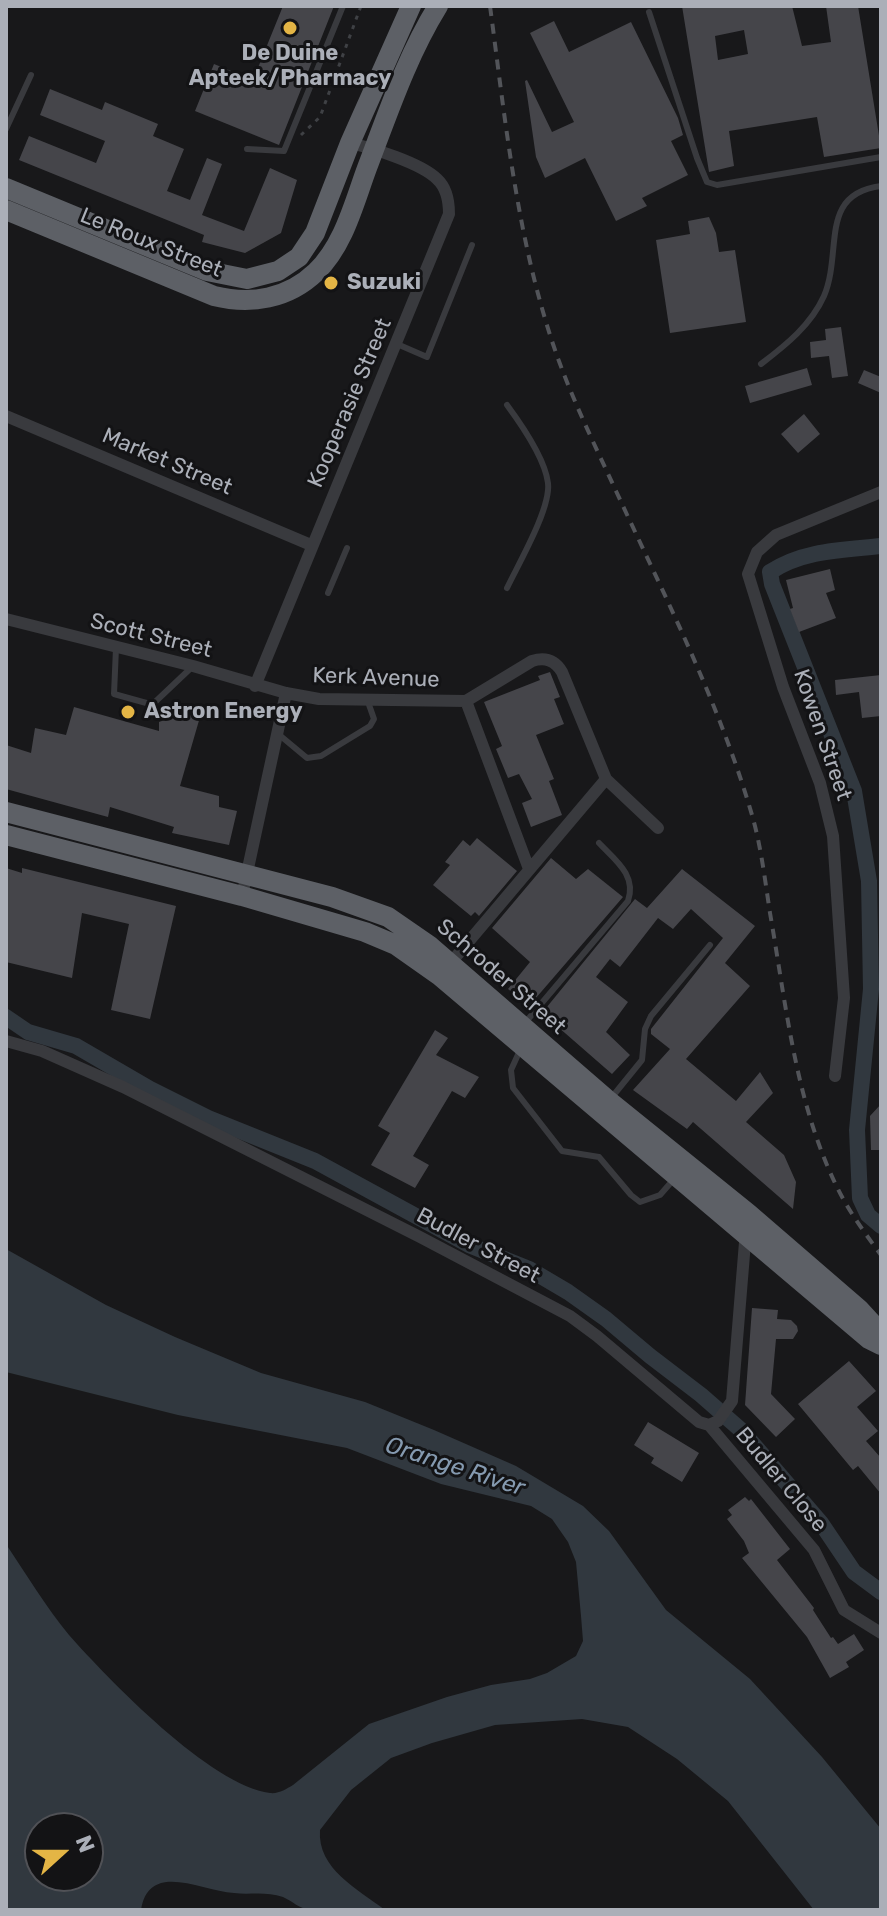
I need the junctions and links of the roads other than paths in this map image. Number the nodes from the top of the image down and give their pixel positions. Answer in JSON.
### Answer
{"nodes":[{"id":1,"x":343,"y":6,"type":"edge"},
{"id":2,"x":411,"y":6,"type":"edge"},
{"id":3,"x":438,"y":6,"type":"edge"},
{"id":4,"x":649,"y":12,"type":"dead end"},
{"id":5,"x":31,"y":75,"type":"dead end"},
{"id":6,"x":6,"y":129,"type":"edge"},
{"id":7,"x":350,"y":143,"type":"junction"},
{"id":8,"x":247,"y":149,"type":"dead end"},
{"id":9,"x":374,"y":149,"type":"junction"},
{"id":10,"x":881,"y":157,"type":"edge"},
{"id":11,"x":881,"y":186,"type":"edge"},
{"id":12,"x":6,"y":188,"type":"edge"},
{"id":13,"x":6,"y":210,"type":"edge"},
{"id":14,"x":472,"y":245,"type":"dead end"},
{"id":15,"x":397,"y":344,"type":"junction"},
{"id":16,"x":761,"y":364,"type":"dead end"},
{"id":17,"x":507,"y":405,"type":"dead end"},
{"id":18,"x":6,"y":416,"type":"edge"},
{"id":19,"x":881,"y":492,"type":"edge"},
{"id":20,"x":311,"y":545,"type":"junction"},
{"id":21,"x":347,"y":548,"type":"dead end"},
{"id":22,"x":507,"y":588,"type":"dead end"},
{"id":23,"x":328,"y":593,"type":"dead end"},
{"id":24,"x":6,"y":619,"type":"edge"},
{"id":25,"x":116,"y":648,"type":"junction"},
{"id":26,"x":193,"y":666,"type":"junction"},
{"id":27,"x":255,"y":686,"type":"junction"},
{"id":28,"x":286,"y":693,"type":"junction"},
{"id":29,"x":366,"y":698,"type":"junction"},
{"id":30,"x":466,"y":701,"type":"junction"},
{"id":31,"x":277,"y":733,"type":"junction"},
{"id":32,"x":606,"y":779,"type":"junction"},
{"id":33,"x":6,"y":812,"type":"edge"},
{"id":34,"x":658,"y":828,"type":"dead end"},
{"id":35,"x":6,"y":835,"type":"edge"},
{"id":36,"x":599,"y":843,"type":"dead end"},
{"id":37,"x":529,"y":869,"type":"junction"},
{"id":38,"x":247,"y":875,"type":"junction"},
{"id":39,"x":242,"y":896,"type":"junction"},
{"id":40,"x":710,"y":945,"type":"dead end"},
{"id":41,"x":445,"y":969,"type":"junction"},
{"id":42,"x":522,"y":1036,"type":"junction"},
{"id":43,"x":6,"y":1041,"type":"edge"},
{"id":44,"x":835,"y":1076,"type":"dead end"},
{"id":45,"x":604,"y":1106,"type":"junction"},
{"id":46,"x":677,"y":1176,"type":"junction"},
{"id":47,"x":747,"y":1224,"type":"junction"},
{"id":48,"x":881,"y":1333,"type":"edge"},
{"id":49,"x":881,"y":1345,"type":"edge"},
{"id":50,"x":715,"y":1422,"type":"junction"},
{"id":51,"x":881,"y":1633,"type":"edge"}],
"edges":[{"from":1,"to":8,"type":"lane"},
{"from":2,"to":7,"type":"highway","name":"Le Roux Street"},
{"from":3,"to":9,"type":"highway","name":"Le Roux Street"},
{"from":4,"to":10,"type":"lane"},
{"from":5,"to":6,"type":"lane"},
{"from":7,"to":9,"type":"street","name":"Kooperasie Street"},
{"from":7,"to":12,"type":"highway","name":"Le Roux Street"},
{"from":9,"to":13,"type":"highway","name":"Le Roux Street"},
{"from":9,"to":15,"type":"street","name":"Kooperasie Street"},
{"from":11,"to":16,"type":"lane"},
{"from":14,"to":15,"type":"lane"},
{"from":15,"to":20,"type":"street","name":"Kooperasie Street"},
{"from":17,"to":22,"type":"lane"},
{"from":18,"to":20,"type":"street","name":"Market Street"},
{"from":19,"to":44,"type":"street","name":"Kowen Street"},
{"from":20,"to":27,"type":"street","name":"Kooperasie Street"},
{"from":21,"to":23,"type":"lane"},
{"from":24,"to":25,"type":"street","name":"Scott Street"},
{"from":25,"to":26,"type":"street","name":"Scott Street"},
{"from":25,"to":26,"type":"lane"},
{"from":26,"to":27,"type":"street","name":"Scott Street"},
{"from":27,"to":28,"type":"street","name":"Scott Street"},
{"from":28,"to":29,"type":"street","name":"Kerk Avenue"},
{"from":28,"to":31,"type":"street"},
{"from":29,"to":30,"type":"street","name":"Kerk Avenue"},
{"from":29,"to":31,"type":"lane"},
{"from":30,"to":32,"type":"street","name":"Kerk Avenue"},
{"from":30,"to":37,"type":"street","name":"Kerk Avenue"},
{"from":31,"to":38,"type":"street"},
{"from":32,"to":34,"type":"street","name":"Kerk Avenue"},
{"from":32,"to":37,"type":"street"},
{"from":33,"to":38,"type":"highway","name":"Schroder Street"},
{"from":35,"to":39,"type":"highway","name":"Schroder Street"},
{"from":36,"to":42,"type":"lane"},
{"from":37,"to":41,"type":"street"},
{"from":38,"to":39,"type":"street"},
{"from":38,"to":41,"type":"highway","name":"Schroder Street"},
{"from":39,"to":41,"type":"highway","name":"Schroder Street"},
{"from":40,"to":45,"type":"lane"},
{"from":41,"to":42,"type":"highway","name":"Schroder Street"},
{"from":42,"to":45,"type":"highway","name":"Schroder Street"},
{"from":42,"to":46,"type":"lane"},
{"from":43,"to":50,"type":"street","name":"Budler Street"},
{"from":45,"to":46,"type":"highway","name":"Schroder Street"},
{"from":45,"to":47,"type":"highway","name":"Schroder Street"},
{"from":46,"to":47,"type":"highway","name":"Schroder Street"},
{"from":47,"to":48,"type":"highway","name":"Schroder Street"},
{"from":47,"to":49,"type":"highway","name":"Schroder Street"},
{"from":47,"to":50,"type":"street"},
{"from":50,"to":51,"type":"street","name":"Budler Close"}]}
